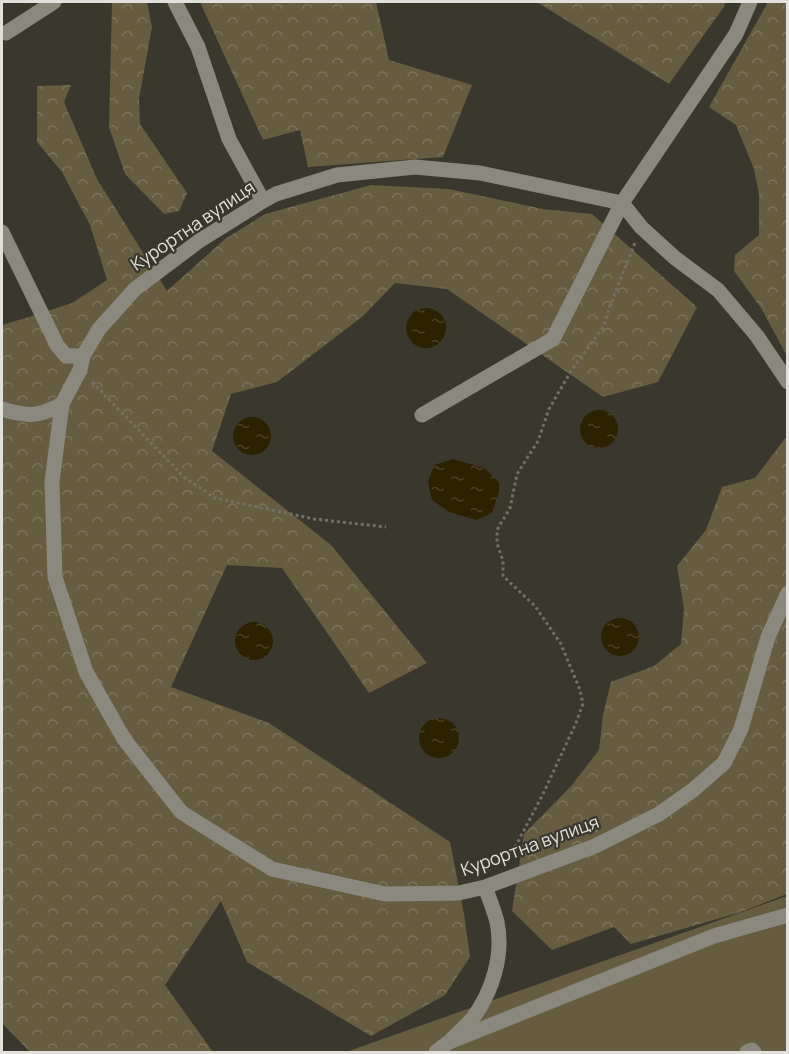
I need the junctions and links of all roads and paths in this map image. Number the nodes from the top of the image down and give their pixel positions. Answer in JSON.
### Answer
{"nodes":[{"id":1,"x":54,"y":2,"type":"edge"},
{"id":2,"x":175,"y":2,"type":"edge"},
{"id":3,"x":750,"y":2,"type":"edge"},
{"id":4,"x":6,"y":33,"type":"dead end"},
{"id":5,"x":263,"y":201,"type":"junction"},
{"id":6,"x":622,"y":203,"type":"junction"},
{"id":7,"x":641,"y":227,"type":"junction"},
{"id":8,"x":2,"y":232,"type":"edge"},
{"id":9,"x":81,"y":363,"type":"junction"},
{"id":10,"x":788,"y":382,"type":"edge"},
{"id":11,"x":62,"y":404,"type":"junction"},
{"id":12,"x":2,"y":409,"type":"edge"},
{"id":13,"x":422,"y":415,"type":"dead end"},
{"id":14,"x":386,"y":527,"type":"dead end"},
{"id":15,"x":788,"y":593,"type":"edge"},
{"id":16,"x":485,"y":887,"type":"junction"},
{"id":17,"x":788,"y":915,"type":"edge"},
{"id":18,"x":448,"y":1042,"type":"junction"},
{"id":19,"x":436,"y":1053,"type":"edge"},
{"id":20,"x":747,"y":1053,"type":"edge"},
{"id":21,"x":754,"y":1053,"type":"edge"}],
"edges":[{"from":1,"to":4,"type":"lane"},
{"from":2,"to":5,"type":"lane"},
{"from":3,"to":6,"type":"lane"},
{"from":5,"to":6,"type":"lane","name":"Курортна вулиця"},
{"from":5,"to":9,"type":"lane","name":"Курортна вулиця"},
{"from":6,"to":7,"type":"lane"},
{"from":6,"to":13,"type":"lane"},
{"from":7,"to":10,"type":"lane"},
{"from":7,"to":16,"type":"path"},
{"from":8,"to":9,"type":"lane"},
{"from":9,"to":11,"type":"lane","name":"Курортна вулиця"},
{"from":9,"to":14,"type":"path"},
{"from":11,"to":12,"type":"lane"},
{"from":11,"to":16,"type":"lane","name":"Курортна вулиця"},
{"from":15,"to":16,"type":"lane","name":"Курортна вулиця"},
{"from":16,"to":18,"type":"lane"},
{"from":17,"to":18,"type":"lane"},
{"from":18,"to":19,"type":"lane"},
{"from":20,"to":21,"type":"lane"}]}
